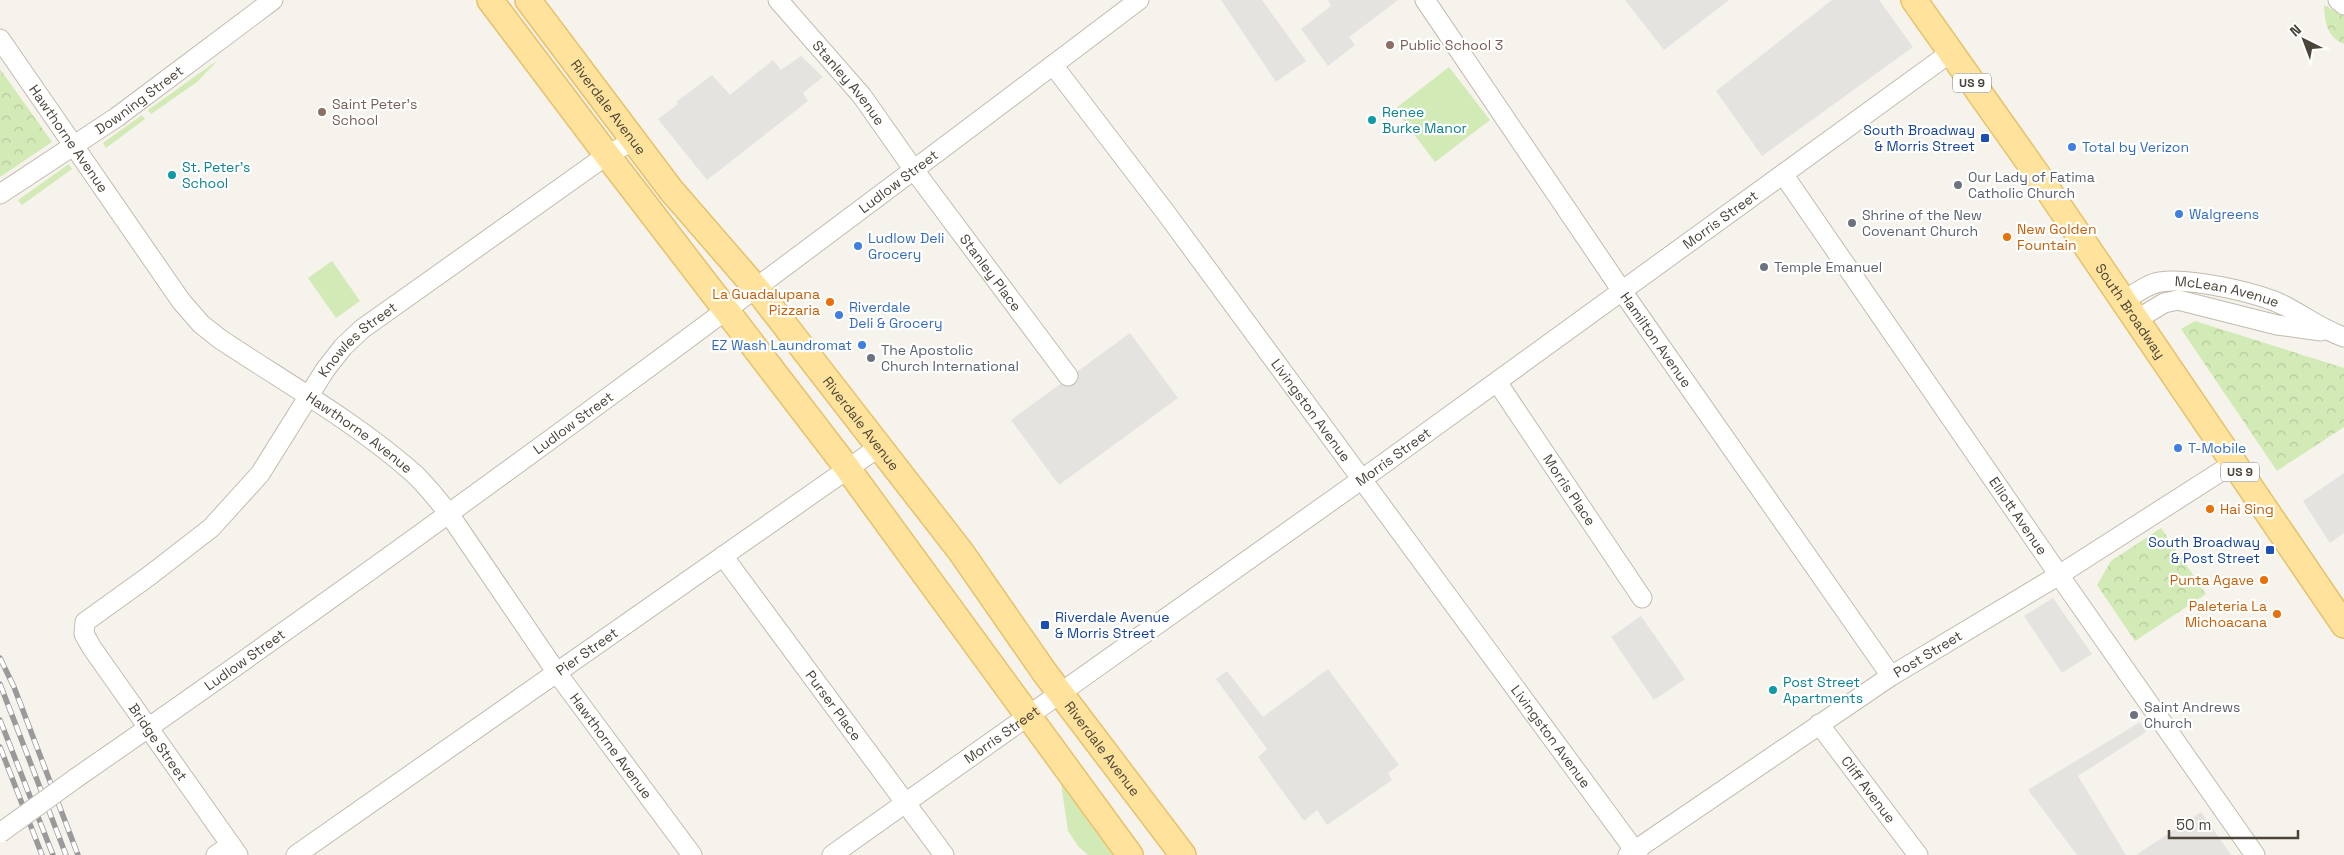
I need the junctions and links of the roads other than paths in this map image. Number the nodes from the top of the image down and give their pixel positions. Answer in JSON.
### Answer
{"nodes":[{"id":1,"x":273,"y":0,"type":"edge"},
{"id":2,"x":490,"y":0,"type":"edge"},
{"id":3,"x":528,"y":0,"type":"edge"},
{"id":4,"x":778,"y":0,"type":"edge"},
{"id":5,"x":1139,"y":0,"type":"edge"},
{"id":6,"x":1425,"y":0,"type":"edge"},
{"id":7,"x":1914,"y":0,"type":"edge"},
{"id":8,"x":2338,"y":0,"type":"edge"},
{"id":9,"x":2344,"y":5,"type":"edge"},
{"id":10,"x":0,"y":40,"type":"edge"},
{"id":11,"x":1950,"y":53,"type":"junction"},
{"id":12,"x":1053,"y":65,"type":"junction"},
{"id":13,"x":633,"y":141,"type":"junction"},
{"id":14,"x":74,"y":146,"type":"junction"},
{"id":15,"x":607,"y":155,"type":"junction"},
{"id":16,"x":914,"y":170,"type":"junction"},
{"id":17,"x":1783,"y":174,"type":"junction"},
{"id":18,"x":0,"y":194,"type":"edge"},
{"id":19,"x":756,"y":288,"type":"junction"},
{"id":20,"x":1622,"y":291,"type":"junction"},
{"id":21,"x":726,"y":310,"type":"junction"},
{"id":22,"x":2130,"y":311,"type":"junction"},
{"id":23,"x":2336,"y":334,"type":"edge"},
{"id":24,"x":1068,"y":376,"type":"dead end"},
{"id":25,"x":1497,"y":382,"type":"junction"},
{"id":26,"x":308,"y":397,"type":"junction"},
{"id":27,"x":879,"y":447,"type":"junction"},
{"id":28,"x":2234,"y":463,"type":"junction"},
{"id":29,"x":848,"y":469,"type":"junction"},
{"id":30,"x":1361,"y":480,"type":"junction"},
{"id":31,"x":449,"y":514,"type":"junction"},
{"id":32,"x":723,"y":556,"type":"junction"},
{"id":33,"x":2059,"y":575,"type":"junction"},
{"id":34,"x":1642,"y":598,"type":"dead end"},
{"id":35,"x":2344,"y":625,"type":"edge"},
{"id":36,"x":85,"y":626,"type":"joint"},
{"id":37,"x":557,"y":673,"type":"junction"},
{"id":38,"x":1891,"y":676,"type":"junction"},
{"id":39,"x":1060,"y":692,"type":"junction"},
{"id":40,"x":1028,"y":714,"type":"junction"},
{"id":41,"x":1819,"y":724,"type":"junction"},
{"id":42,"x":148,"y":728,"type":"junction"},
{"id":43,"x":905,"y":802,"type":"junction"},
{"id":44,"x":0,"y":833,"type":"edge"},
{"id":45,"x":229,"y":852,"type":"edge"},
{"id":46,"x":1634,"y":853,"type":"edge"},
{"id":47,"x":296,"y":855,"type":"edge"},
{"id":48,"x":692,"y":855,"type":"edge"},
{"id":49,"x":832,"y":855,"type":"edge"},
{"id":50,"x":944,"y":855,"type":"edge"},
{"id":51,"x":1130,"y":855,"type":"edge"},
{"id":52,"x":1183,"y":855,"type":"edge"},
{"id":53,"x":1918,"y":855,"type":"edge"},
{"id":54,"x":2255,"y":855,"type":"edge"}],
"edges":[{"from":1,"to":14,"type":"street","name":"Downing Street"},
{"from":2,"to":15,"type":"main road"},
{"from":3,"to":13,"type":"main road","name":"Riverdale Avenue"},
{"from":4,"to":16,"type":"street","name":"Stanley Avenue"},
{"from":5,"to":12,"type":"street","name":"Ludlow Street"},
{"from":6,"to":20,"type":"street","name":"Hamilton Avenue"},
{"from":7,"to":11,"type":"main road","name":"South Broadway","number":"US 9"},
{"from":8,"to":9,"type":"street"},
{"from":10,"to":14,"type":"street","name":"Hawthorne Avenue"},
{"from":11,"to":17,"type":"street","name":"Morris Street"},
{"from":11,"to":22,"type":"main road","name":"South Broadway","number":"US 9"},
{"from":12,"to":16,"type":"street","name":"Ludlow Street"},
{"from":12,"to":30,"type":"street","name":"Livingston Avenue"},
{"from":13,"to":15,"type":"street","name":"Knowles Street"},
{"from":13,"to":19,"type":"main road","name":"Riverdale Avenue"},
{"from":14,"to":18,"type":"street","name":"Downing Street"},
{"from":14,"to":26,"type":"street","name":"Hawthorne Avenue"},
{"from":15,"to":21,"type":"main road"},
{"from":15,"to":26,"type":"street","name":"Knowles Street"},
{"from":16,"to":19,"type":"street","name":"Ludlow Street"},
{"from":16,"to":24,"type":"street","name":"Stanley Place"},
{"from":17,"to":20,"type":"street","name":"Morris Street"},
{"from":17,"to":33,"type":"street","name":"Elliott Avenue"},
{"from":19,"to":21,"type":"street","name":"Ludlow Street"},
{"from":19,"to":27,"type":"main road","name":"Riverdale Avenue"},
{"from":20,"to":25,"type":"street","name":"Morris Street"},
{"from":20,"to":38,"type":"street","name":"Hamilton Avenue"},
{"from":21,"to":29,"type":"main road"},
{"from":21,"to":31,"type":"street","name":"Ludlow Street"},
{"from":22,"to":23,"type":"street","name":"McLean Avenue"},
{"from":22,"to":28,"type":"main road","name":"South Broadway","number":"US 9"},
{"from":25,"to":30,"type":"street","name":"Morris Street"},
{"from":25,"to":34,"type":"street","name":"Morris Place"},
{"from":26,"to":31,"type":"street","name":"Hawthorne Avenue"},
{"from":26,"to":36,"type":"street","name":"Knowles Street"},
{"from":27,"to":29,"type":"street","name":"Pier Street"},
{"from":27,"to":39,"type":"main road","name":"Riverdale Avenue"},
{"from":28,"to":33,"type":"street","name":"Post Street"},
{"from":28,"to":35,"type":"main road","name":"South Broadway","number":"US 9"},
{"from":29,"to":32,"type":"street","name":"Pier Street"},
{"from":29,"to":40,"type":"main road"},
{"from":30,"to":39,"type":"street","name":"Morris Street"},
{"from":30,"to":46,"type":"street","name":"Livingston Avenue"},
{"from":31,"to":37,"type":"street","name":"Hawthorne Avenue"},
{"from":31,"to":42,"type":"street","name":"Ludlow Street"},
{"from":32,"to":37,"type":"street","name":"Pier Street"},
{"from":32,"to":43,"type":"street","name":"Purser Place"},
{"from":33,"to":38,"type":"street","name":"Post Street"},
{"from":33,"to":54,"type":"street","name":"Elliott Avenue"},
{"from":36,"to":42,"type":"street","name":"Bridge Street"},
{"from":37,"to":47,"type":"street","name":"Pier Street"},
{"from":37,"to":48,"type":"street","name":"Hawthorne Avenue"},
{"from":38,"to":41,"type":"street","name":"Post Street"},
{"from":39,"to":40,"type":"street","name":"Morris Street"},
{"from":39,"to":52,"type":"main road","name":"Riverdale Avenue"},
{"from":40,"to":43,"type":"street","name":"Morris Street"},
{"from":40,"to":51,"type":"main road"},
{"from":41,"to":46,"type":"street","name":"Post Street"},
{"from":41,"to":53,"type":"street","name":"Cliff Avenue"},
{"from":42,"to":44,"type":"street","name":"Ludlow Street","bridge":true},
{"from":42,"to":45,"type":"street","name":"Bridge Street"},
{"from":43,"to":49,"type":"street","name":"Morris Street"},
{"from":43,"to":50,"type":"street","name":"Purser Place"}]}
